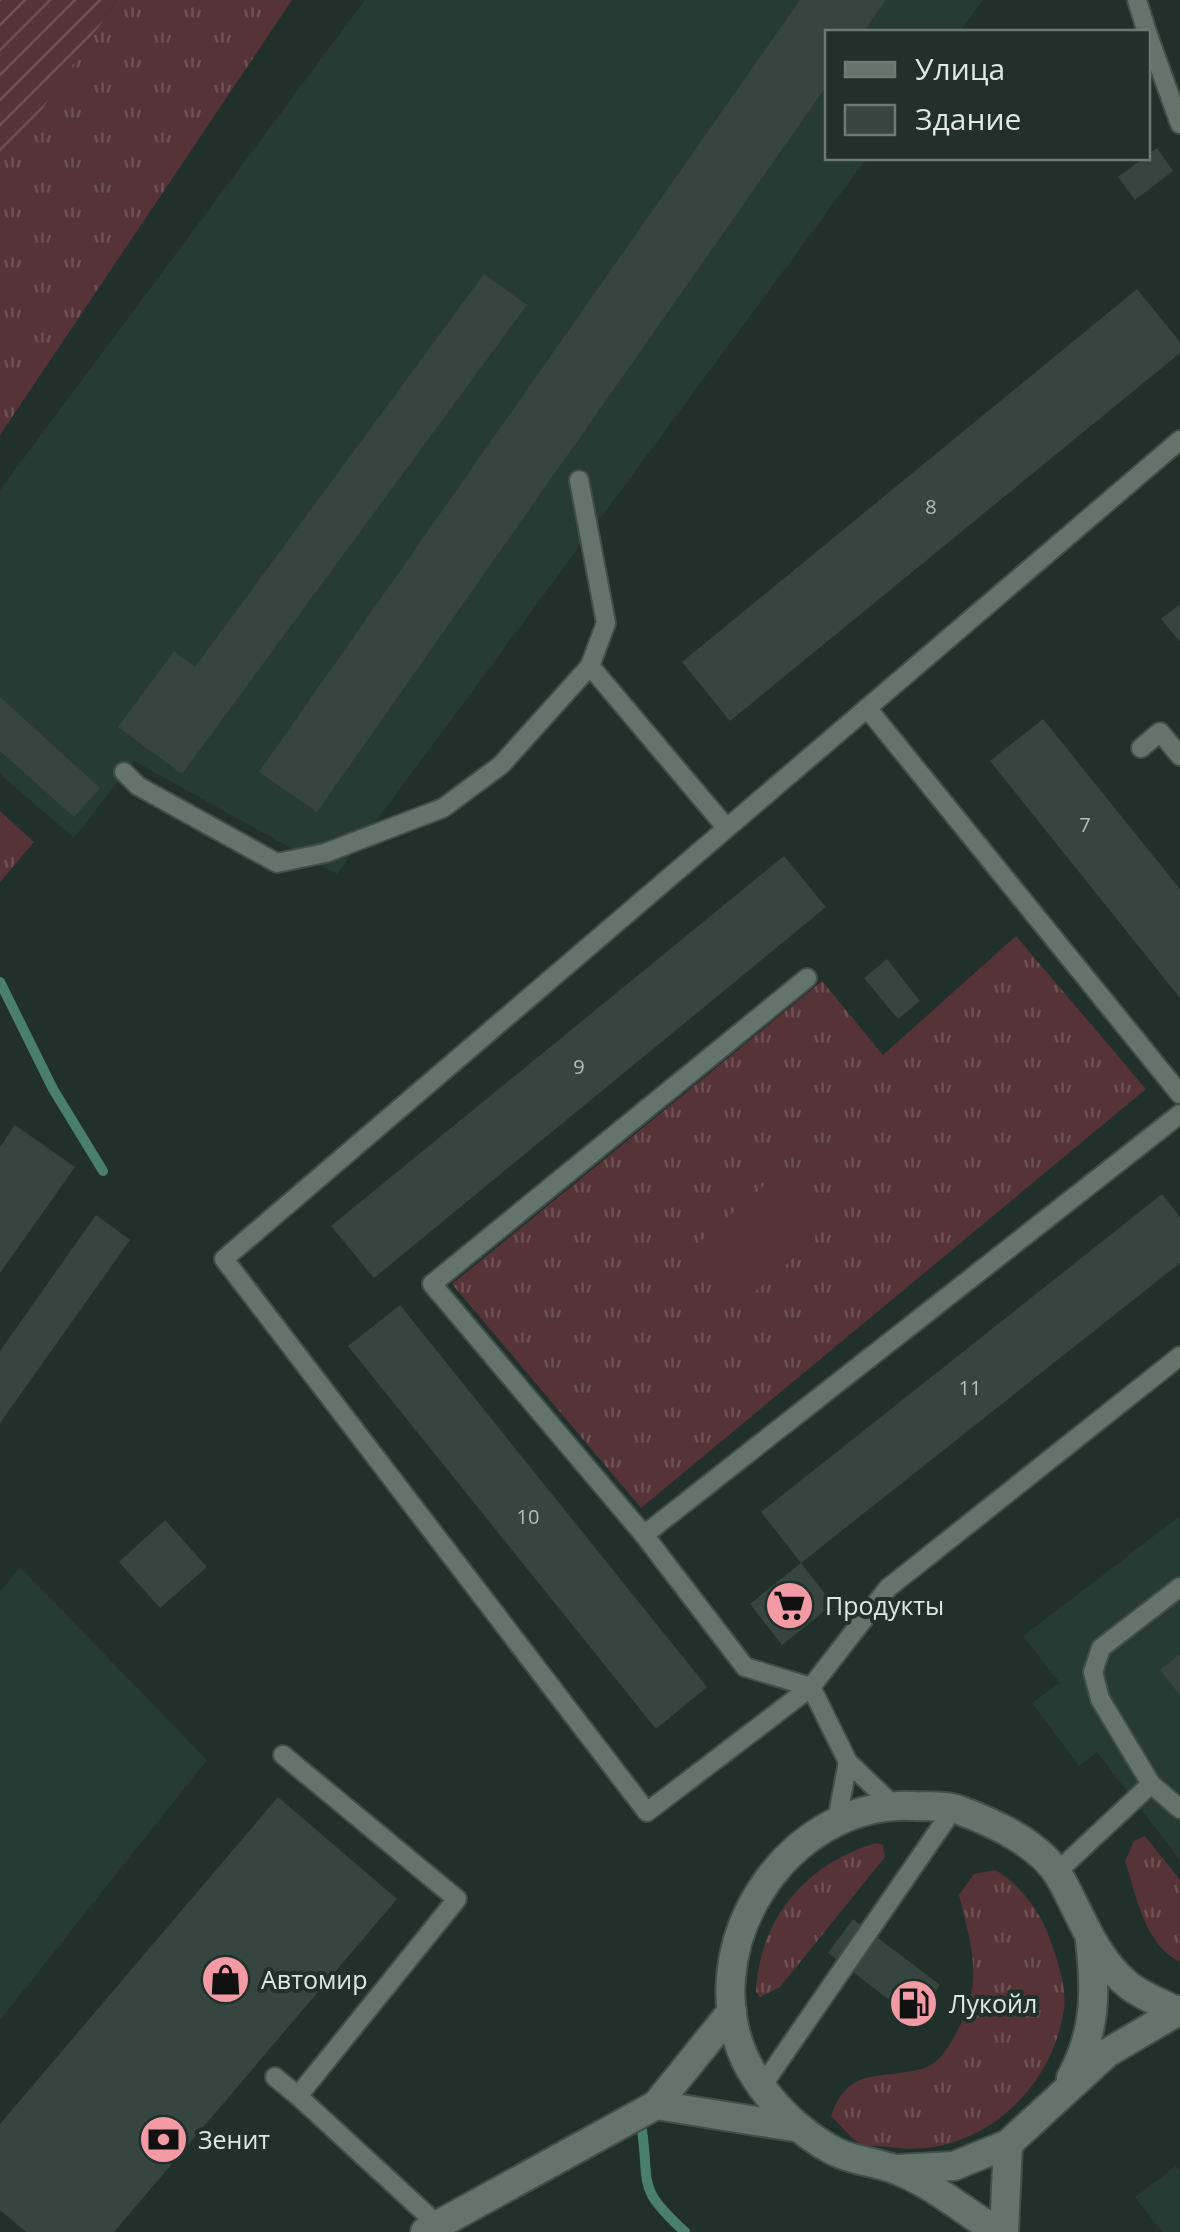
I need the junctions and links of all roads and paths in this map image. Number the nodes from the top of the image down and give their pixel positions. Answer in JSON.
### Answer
{"nodes":[{"id":1,"x":1137,"y":0,"type":"edge"},
{"id":2,"x":1146,"y":30,"type":"edge"},
{"id":3,"x":1150,"y":42,"type":"edge"},
{"id":4,"x":1180,"y":124,"type":"edge"},
{"id":5,"x":1180,"y":440,"type":"edge"},
{"id":6,"x":579,"y":480,"type":"dead end"},
{"id":7,"x":590,"y":666,"type":"junction"},
{"id":8,"x":867,"y":708,"type":"junction"},
{"id":9,"x":1142,"y":748,"type":"dead end"},
{"id":10,"x":1180,"y":756,"type":"edge"},
{"id":11,"x":124,"y":772,"type":"dead end"},
{"id":12,"x":725,"y":826,"type":"junction"},
{"id":13,"x":807,"y":978,"type":"dead end"},
{"id":14,"x":1180,"y":1094,"type":"edge"},
{"id":15,"x":1180,"y":1114,"type":"edge"},
{"id":16,"x":1180,"y":1356,"type":"edge"},
{"id":17,"x":644,"y":1535,"type":"junction"},
{"id":18,"x":1180,"y":1587,"type":"edge"},
{"id":19,"x":812,"y":1688,"type":"junction"},
{"id":20,"x":283,"y":1755,"type":"dead end"},
{"id":21,"x":848,"y":1762,"type":"junction"},
{"id":22,"x":1150,"y":1784,"type":"junction"},
{"id":23,"x":892,"y":1804,"type":"junction"},
{"id":24,"x":954,"y":1808,"type":"junction"},
{"id":25,"x":1180,"y":1809,"type":"edge"},
{"id":26,"x":837,"y":1820,"type":"junction"},
{"id":27,"x":1057,"y":1872,"type":"junction"},
{"id":28,"x":1090,"y":1940,"type":"junction"},
{"id":29,"x":1177,"y":2010,"type":"edge"},
{"id":30,"x":732,"y":2011,"type":"junction"},
{"id":31,"x":275,"y":2077,"type":"dead end"},
{"id":32,"x":762,"y":2086,"type":"junction"},
{"id":33,"x":298,"y":2096,"type":"junction"},
{"id":34,"x":1059,"y":2099,"type":"junction"},
{"id":35,"x":656,"y":2105,"type":"junction"},
{"id":36,"x":800,"y":2128,"type":"junction"},
{"id":37,"x":1008,"y":2144,"type":"junction"},
{"id":38,"x":897,"y":2169,"type":"junction"},
{"id":39,"x":431,"y":2228,"type":"edge"},
{"id":40,"x":1001,"y":2232,"type":"edge"}],
"edges":[{"from":1,"to":2,"type":"lane"},
{"from":3,"to":4,"type":"lane"},
{"from":5,"to":8,"type":"lane"},
{"from":6,"to":7,"type":"lane"},
{"from":7,"to":11,"type":"lane"},
{"from":7,"to":12,"type":"lane"},
{"from":8,"to":12,"type":"lane"},
{"from":8,"to":14,"type":"lane"},
{"from":9,"to":10,"type":"lane"},
{"from":12,"to":19,"type":"lane"},
{"from":13,"to":17,"type":"lane"},
{"from":15,"to":17,"type":"lane"},
{"from":16,"to":19,"type":"lane"},
{"from":17,"to":19,"type":"lane"},
{"from":18,"to":22,"type":"lane"},
{"from":19,"to":21,"type":"lane"},
{"from":20,"to":33,"type":"lane"},
{"from":21,"to":23,"type":"lane"},
{"from":21,"to":26,"type":"lane"},
{"from":22,"to":25,"type":"lane"},
{"from":22,"to":27,"type":"lane"},
{"from":23,"to":24,"type":"street"},
{"from":23,"to":26,"type":"street"},
{"from":24,"to":27,"type":"street"},
{"from":24,"to":32,"type":"lane"},
{"from":26,"to":30,"type":"street"},
{"from":27,"to":28,"type":"street"},
{"from":28,"to":29,"type":"street"},
{"from":28,"to":34,"type":"street"},
{"from":29,"to":34,"type":"street"},
{"from":30,"to":32,"type":"street"},
{"from":30,"to":35,"type":"street"},
{"from":31,"to":33,"type":"lane"},
{"from":32,"to":36,"type":"street"},
{"from":33,"to":39,"type":"lane"},
{"from":34,"to":37,"type":"street"},
{"from":35,"to":36,"type":"street"},
{"from":35,"to":39,"type":"street"},
{"from":36,"to":38,"type":"street"},
{"from":37,"to":38,"type":"street"},
{"from":37,"to":40,"type":"street"},
{"from":38,"to":40,"type":"street"}]}
